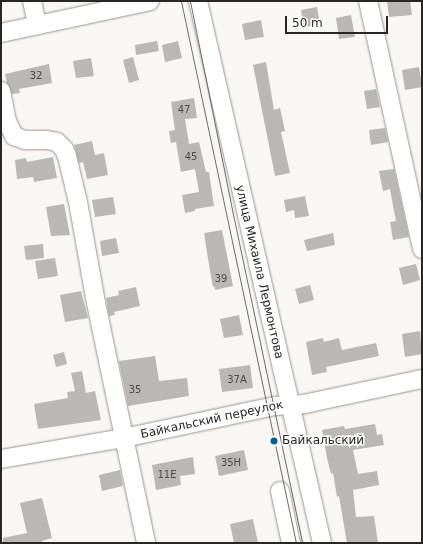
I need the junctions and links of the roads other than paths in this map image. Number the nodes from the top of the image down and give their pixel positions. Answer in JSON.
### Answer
{"nodes":[{"id":1,"x":32,"y":1,"type":"edge"},
{"id":2,"x":150,"y":1,"type":"edge"},
{"id":3,"x":198,"y":1,"type":"edge"},
{"id":4,"x":368,"y":1,"type":"edge"},
{"id":5,"x":37,"y":26,"type":"junction"},
{"id":6,"x":1,"y":33,"type":"edge"},
{"id":7,"x":1,"y":91,"type":"edge"},
{"id":8,"x":422,"y":249,"type":"edge"},
{"id":9,"x":422,"y":379,"type":"edge"},
{"id":10,"x":289,"y":404,"type":"junction"},
{"id":11,"x":124,"y":438,"type":"junction"},
{"id":12,"x":1,"y":459,"type":"edge"},
{"id":13,"x":280,"y":491,"type":"dead end"},
{"id":14,"x":146,"y":543,"type":"edge"},
{"id":15,"x":291,"y":543,"type":"edge"},
{"id":16,"x":322,"y":543,"type":"edge"}],
"edges":[{"from":1,"to":5,"type":"street"},
{"from":2,"to":5,"type":"street"},
{"from":3,"to":10,"type":"street","name":"улица Михаила Лермонтова"},
{"from":4,"to":8,"type":"street"},
{"from":5,"to":6,"type":"street"},
{"from":7,"to":11,"type":"street"},
{"from":9,"to":10,"type":"street","name":"Байкальский переулок"},
{"from":10,"to":11,"type":"street","name":"Байкальский переулок"},
{"from":10,"to":16,"type":"street","name":"улица Михаила Лермонтова"},
{"from":11,"to":12,"type":"street","name":"Байкальский переулок"},
{"from":11,"to":14,"type":"street"},
{"from":13,"to":15,"type":"street"}]}
